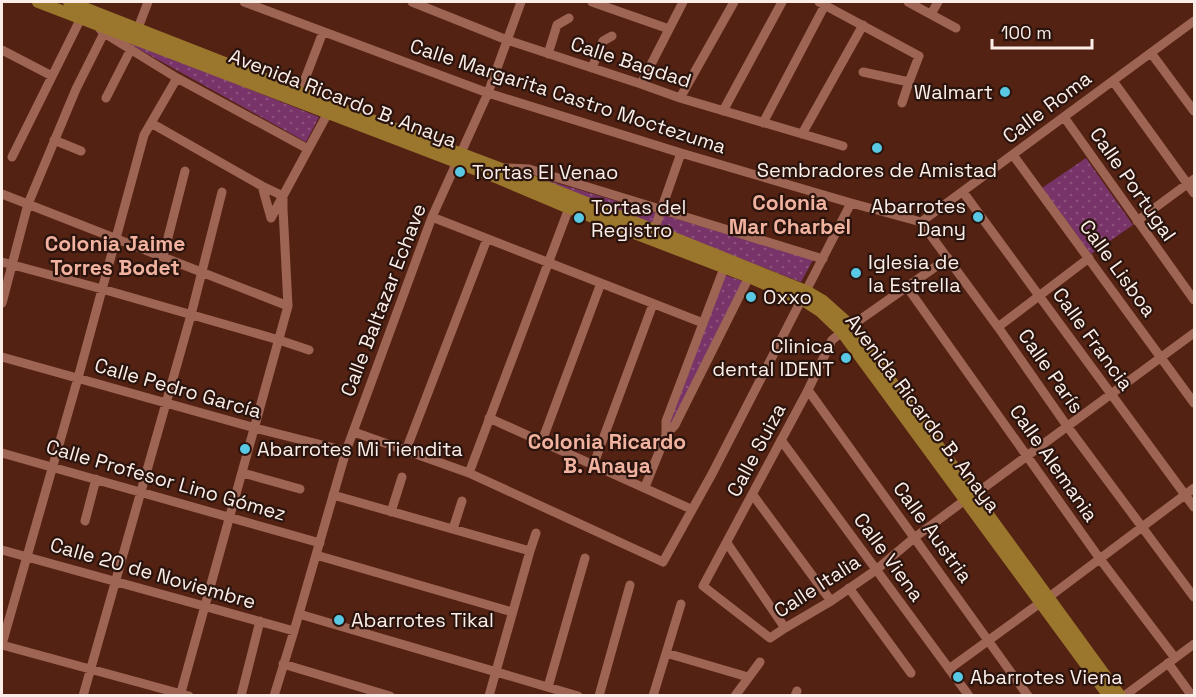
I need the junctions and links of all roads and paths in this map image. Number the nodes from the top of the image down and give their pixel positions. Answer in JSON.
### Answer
{"nodes":[{"id":1,"x":38,"y":2,"type":"edge"},
{"id":2,"x":69,"y":2,"type":"edge"},
{"id":3,"x":148,"y":2,"type":"edge"},
{"id":4,"x":244,"y":2,"type":"edge"},
{"id":5,"x":412,"y":2,"type":"edge"},
{"id":6,"x":521,"y":2,"type":"edge"},
{"id":7,"x":592,"y":2,"type":"edge"},
{"id":8,"x":683,"y":2,"type":"edge"},
{"id":9,"x":734,"y":2,"type":"edge"},
{"id":10,"x":782,"y":2,"type":"edge"},
{"id":11,"x":908,"y":2,"type":"edge"},
{"id":12,"x":939,"y":2,"type":"edge"},
{"id":13,"x":822,"y":3,"type":"edge"},
{"id":14,"x":931,"y":15,"type":"junction"},
{"id":15,"x":81,"y":18,"type":"junction"},
{"id":16,"x":97,"y":18,"type":"junction"},
{"id":17,"x":569,"y":18,"type":"dead end"},
{"id":18,"x":1194,"y":21,"type":"edge"},
{"id":19,"x":863,"y":25,"type":"junction"},
{"id":20,"x":138,"y":28,"type":"junction"},
{"id":21,"x":956,"y":28,"type":"dead end"},
{"id":22,"x":669,"y":29,"type":"junction"},
{"id":23,"x":323,"y":32,"type":"junction"},
{"id":24,"x":104,"y":33,"type":"junction"},
{"id":25,"x":612,"y":36,"type":"dead end"},
{"id":26,"x":507,"y":40,"type":"junction"},
{"id":27,"x":131,"y":49,"type":"junction"},
{"id":28,"x":2,"y":50,"type":"edge"},
{"id":29,"x":1151,"y":53,"type":"junction"},
{"id":30,"x":548,"y":54,"type":"junction"},
{"id":31,"x":592,"y":68,"type":"junction"},
{"id":32,"x":863,"y":72,"type":"dead end"},
{"id":33,"x":52,"y":76,"type":"junction"},
{"id":34,"x":177,"y":78,"type":"junction"},
{"id":35,"x":909,"y":81,"type":"junction"},
{"id":36,"x":1113,"y":81,"type":"junction"},
{"id":37,"x":641,"y":84,"type":"junction"},
{"id":38,"x":300,"y":92,"type":"junction"},
{"id":39,"x":488,"y":93,"type":"junction"},
{"id":40,"x":106,"y":98,"type":"dead end"},
{"id":41,"x":680,"y":98,"type":"junction"},
{"id":42,"x":902,"y":103,"type":"dead end"},
{"id":43,"x":330,"y":109,"type":"junction"},
{"id":44,"x":723,"y":111,"type":"junction"},
{"id":45,"x":1194,"y":111,"type":"edge"},
{"id":46,"x":1064,"y":117,"type":"junction"},
{"id":47,"x":151,"y":123,"type":"junction"},
{"id":48,"x":763,"y":123,"type":"junction"},
{"id":49,"x":802,"y":134,"type":"junction"},
{"id":50,"x":54,"y":140,"type":"junction"},
{"id":51,"x":843,"y":146,"type":"dead end"},
{"id":52,"x":308,"y":150,"type":"junction"},
{"id":53,"x":81,"y":151,"type":"dead end"},
{"id":54,"x":681,"y":153,"type":"junction"},
{"id":55,"x":1013,"y":155,"type":"junction"},
{"id":56,"x":12,"y":157,"type":"dead end"},
{"id":57,"x":459,"y":158,"type":"junction"},
{"id":58,"x":502,"y":169,"type":"junction"},
{"id":59,"x":185,"y":171,"type":"dead end"},
{"id":60,"x":1191,"y":181,"type":"edge"},
{"id":61,"x":262,"y":186,"type":"junction"},
{"id":62,"x":222,"y":192,"type":"dead end"},
{"id":63,"x":963,"y":192,"type":"junction"},
{"id":64,"x":1194,"y":193,"type":"edge"},
{"id":65,"x":2,"y":194,"type":"edge"},
{"id":66,"x":283,"y":196,"type":"junction"},
{"id":67,"x":851,"y":203,"type":"junction"},
{"id":68,"x":28,"y":204,"type":"junction"},
{"id":69,"x":569,"y":208,"type":"junction"},
{"id":70,"x":661,"y":210,"type":"junction"},
{"id":71,"x":432,"y":217,"type":"junction"},
{"id":72,"x":1137,"y":221,"type":"junction"},
{"id":73,"x":921,"y":222,"type":"junction"},
{"id":74,"x":653,"y":235,"type":"junction"},
{"id":75,"x":116,"y":238,"type":"junction"},
{"id":76,"x":488,"y":239,"type":"junction"},
{"id":77,"x":163,"y":257,"type":"junction"},
{"id":78,"x":948,"y":258,"type":"junction"},
{"id":79,"x":1089,"y":258,"type":"junction"},
{"id":80,"x":823,"y":259,"type":"junction"},
{"id":81,"x":2,"y":262,"type":"edge"},
{"id":82,"x":548,"y":263,"type":"junction"},
{"id":83,"x":12,"y":265,"type":"junction"},
{"id":84,"x":724,"y":268,"type":"junction"},
{"id":85,"x":202,"y":272,"type":"junction"},
{"id":86,"x":749,"y":278,"type":"junction"},
{"id":87,"x":601,"y":283,"type":"junction"},
{"id":88,"x":907,"y":287,"type":"junction"},
{"id":89,"x":102,"y":289,"type":"junction"},
{"id":90,"x":804,"y":295,"type":"junction"},
{"id":91,"x":1038,"y":295,"type":"junction"},
{"id":92,"x":1194,"y":300,"type":"edge"},
{"id":93,"x":2,"y":303,"type":"edge"},
{"id":94,"x":653,"y":304,"type":"junction"},
{"id":95,"x":288,"y":306,"type":"junction"},
{"id":96,"x":191,"y":315,"type":"junction"},
{"id":97,"x":703,"y":323,"type":"junction"},
{"id":98,"x":998,"y":327,"type":"junction"},
{"id":99,"x":846,"y":329,"type":"junction"},
{"id":100,"x":1194,"y":333,"type":"edge"},
{"id":101,"x":279,"y":340,"type":"junction"},
{"id":102,"x":309,"y":350,"type":"dead end"},
{"id":103,"x":2,"y":357,"type":"edge"},
{"id":104,"x":1161,"y":357,"type":"junction"},
{"id":105,"x":78,"y":378,"type":"junction"},
{"id":106,"x":808,"y":390,"type":"junction"},
{"id":107,"x":1111,"y":394,"type":"junction"},
{"id":108,"x":1194,"y":403,"type":"edge"},
{"id":109,"x":166,"y":404,"type":"junction"},
{"id":110,"x":489,"y":418,"type":"junction"},
{"id":111,"x":1067,"y":426,"type":"junction"},
{"id":112,"x":255,"y":428,"type":"junction"},
{"id":113,"x":354,"y":432,"type":"junction"},
{"id":114,"x":666,"y":435,"type":"junction"},
{"id":115,"x":781,"y":440,"type":"junction"},
{"id":116,"x":542,"y":441,"type":"junction"},
{"id":117,"x":406,"y":450,"type":"junction"},
{"id":118,"x":346,"y":451,"type":"junction"},
{"id":119,"x":2,"y":453,"type":"edge"},
{"id":120,"x":1027,"y":456,"type":"junction"},
{"id":121,"x":53,"y":466,"type":"junction"},
{"id":122,"x":593,"y":466,"type":"junction"},
{"id":123,"x":243,"y":473,"type":"junction"},
{"id":124,"x":469,"y":473,"type":"junction"},
{"id":125,"x":402,"y":477,"type":"dead end"},
{"id":126,"x":96,"y":479,"type":"junction"},
{"id":127,"x":645,"y":488,"type":"junction"},
{"id":128,"x":1194,"y":488,"type":"edge"},
{"id":129,"x":300,"y":489,"type":"dead end"},
{"id":130,"x":142,"y":492,"type":"junction"},
{"id":131,"x":1185,"y":494,"type":"junction"},
{"id":132,"x":333,"y":495,"type":"junction"},
{"id":133,"x":753,"y":495,"type":"junction"},
{"id":134,"x":970,"y":497,"type":"junction"},
{"id":135,"x":462,"y":501,"type":"dead end"},
{"id":136,"x":1194,"y":507,"type":"edge"},
{"id":137,"x":691,"y":509,"type":"junction"},
{"id":138,"x":391,"y":512,"type":"junction"},
{"id":139,"x":231,"y":517,"type":"junction"},
{"id":140,"x":85,"y":521,"type":"dead end"},
{"id":141,"x":1142,"y":527,"type":"junction"},
{"id":142,"x":453,"y":529,"type":"junction"},
{"id":143,"x":536,"y":533,"type":"dead end"},
{"id":144,"x":914,"y":538,"type":"junction"},
{"id":145,"x":320,"y":543,"type":"junction"},
{"id":146,"x":727,"y":543,"type":"junction"},
{"id":147,"x":2,"y":550,"type":"edge"},
{"id":148,"x":530,"y":551,"type":"junction"},
{"id":149,"x":316,"y":555,"type":"junction"},
{"id":150,"x":26,"y":556,"type":"junction"},
{"id":151,"x":585,"y":558,"type":"dead end"},
{"id":152,"x":1100,"y":559,"type":"junction"},
{"id":153,"x":876,"y":570,"type":"junction"},
{"id":154,"x":116,"y":581,"type":"junction"},
{"id":155,"x":630,"y":585,"type":"dead end"},
{"id":156,"x":849,"y":588,"type":"junction"},
{"id":157,"x":1194,"y":597,"type":"edge"},
{"id":158,"x":1045,"y":600,"type":"junction"},
{"id":159,"x":831,"y":602,"type":"junction"},
{"id":160,"x":681,"y":604,"type":"dead end"},
{"id":161,"x":206,"y":606,"type":"junction"},
{"id":162,"x":512,"y":612,"type":"junction"},
{"id":163,"x":299,"y":614,"type":"junction"},
{"id":164,"x":260,"y":621,"type":"junction"},
{"id":165,"x":785,"y":628,"type":"junction"},
{"id":166,"x":294,"y":631,"type":"junction"},
{"id":167,"x":774,"y":636,"type":"joint"},
{"id":168,"x":988,"y":640,"type":"junction"},
{"id":169,"x":2,"y":644,"type":"edge"},
{"id":170,"x":1194,"y":644,"type":"edge"},
{"id":171,"x":666,"y":653,"type":"junction"},
{"id":172,"x":1172,"y":661,"type":"junction"},
{"id":173,"x":760,"y":662,"type":"dead end"},
{"id":174,"x":283,"y":664,"type":"junction"},
{"id":175,"x":90,"y":669,"type":"junction"},
{"id":176,"x":950,"y":669,"type":"junction"},
{"id":177,"x":496,"y":672,"type":"junction"},
{"id":178,"x":910,"y":673,"type":"dead end"},
{"id":179,"x":748,"y":677,"type":"junction"},
{"id":180,"x":548,"y":687,"type":"junction"},
{"id":181,"x":184,"y":695,"type":"edge"},
{"id":182,"x":83,"y":696,"type":"edge"},
{"id":183,"x":241,"y":696,"type":"edge"},
{"id":184,"x":274,"y":696,"type":"edge"},
{"id":185,"x":390,"y":696,"type":"edge"},
{"id":186,"x":489,"y":696,"type":"edge"},
{"id":187,"x":578,"y":696,"type":"edge"},
{"id":188,"x":599,"y":696,"type":"edge"},
{"id":189,"x":653,"y":696,"type":"edge"},
{"id":190,"x":735,"y":696,"type":"edge"},
{"id":191,"x":969,"y":696,"type":"edge"},
{"id":192,"x":1028,"y":696,"type":"edge"},
{"id":193,"x":1109,"y":696,"type":"edge"},
{"id":194,"x":1122,"y":696,"type":"edge"},
{"id":195,"x":1192,"y":696,"type":"edge"}],
"edges":[{"from":1,"to":15,"type":"main road","name":"Avenida Ricardo B. Anaya"},
{"from":2,"to":16,"type":"main road","name":"Avenida Ricardo B. Anaya"},
{"from":3,"to":20,"type":"street"},
{"from":4,"to":23,"type":"street","name":"Calle Margarita Castro Moctezuma"},
{"from":5,"to":26,"type":"street","name":"Calle Bagdad"},
{"from":6,"to":26,"type":"street","name":"Calle Baltazar Echave"},
{"from":7,"to":22,"type":"street"},
{"from":8,"to":22,"type":"street"},
{"from":9,"to":41,"type":"street"},
{"from":10,"to":44,"type":"street"},
{"from":11,"to":14,"type":"street"},
{"from":12,"to":14,"type":"street"},
{"from":13,"to":19,"type":"street"},
{"from":13,"to":48,"type":"street"},
{"from":14,"to":21,"type":"street"},
{"from":15,"to":16,"type":"main road","name":"Avenida Ricardo B. Anaya"},
{"from":15,"to":33,"type":"street"},
{"from":16,"to":20,"type":"main road","name":"Avenida Ricardo B. Anaya"},
{"from":16,"to":24,"type":"street"},
{"from":16,"to":43,"type":"main road","name":"Avenida Ricardo B. Anaya"},
{"from":17,"to":30,"type":"street"},
{"from":18,"to":29,"type":"street","name":"Calle Roma"},
{"from":19,"to":35,"type":"street"},
{"from":19,"to":49,"type":"street"},
{"from":20,"to":38,"type":"main road","name":"Avenida Ricardo B. Anaya"},
{"from":22,"to":37,"type":"street"},
{"from":23,"to":38,"type":"street"},
{"from":23,"to":39,"type":"street","name":"Calle Margarita Castro Moctezuma"},
{"from":24,"to":27,"type":"street"},
{"from":24,"to":50,"type":"street"},
{"from":25,"to":31,"type":"street"},
{"from":26,"to":30,"type":"street","name":"Calle Bagdad"},
{"from":26,"to":39,"type":"street","name":"Calle Baltazar Echave"},
{"from":27,"to":34,"type":"street"},
{"from":27,"to":40,"type":"street"},
{"from":28,"to":33,"type":"street"},
{"from":29,"to":36,"type":"street","name":"Calle Roma"},
{"from":29,"to":45,"type":"street"},
{"from":30,"to":31,"type":"street","name":"Calle Bagdad"},
{"from":31,"to":37,"type":"street","name":"Calle Bagdad"},
{"from":32,"to":35,"type":"street"},
{"from":33,"to":56,"type":"street"},
{"from":34,"to":47,"type":"street"},
{"from":34,"to":52,"type":"street"},
{"from":35,"to":42,"type":"street"},
{"from":36,"to":46,"type":"street","name":"Calle Roma"},
{"from":36,"to":60,"type":"street"},
{"from":37,"to":41,"type":"street","name":"Calle Bagdad"},
{"from":38,"to":43,"type":"main road","name":"Avenida Ricardo B. Anaya"},
{"from":39,"to":54,"type":"street","name":"Calle Margarita Castro Moctezuma"},
{"from":39,"to":57,"type":"street","name":"Calle Baltazar Echave"},
{"from":41,"to":44,"type":"street","name":"Calle Bagdad"},
{"from":43,"to":52,"type":"street"},
{"from":43,"to":57,"type":"main road","name":"Avenida Ricardo B. Anaya"},
{"from":44,"to":48,"type":"street","name":"Calle Bagdad"},
{"from":46,"to":55,"type":"street","name":"Calle Roma"},
{"from":46,"to":72,"type":"street","name":"Calle Portugal"},
{"from":47,"to":61,"type":"street"},
{"from":47,"to":75,"type":"street"},
{"from":48,"to":49,"type":"street","name":"Calle Bagdad"},
{"from":49,"to":51,"type":"street","name":"Calle Bagdad"},
{"from":50,"to":53,"type":"street"},
{"from":50,"to":68,"type":"street"},
{"from":52,"to":66,"type":"street"},
{"from":54,"to":67,"type":"street","name":"Calle Margarita Castro Moctezuma"},
{"from":54,"to":70,"type":"street"},
{"from":55,"to":63,"type":"street","name":"Calle Roma"},
{"from":55,"to":79,"type":"street","name":"Calle Lisboa"},
{"from":57,"to":58,"type":"main road","name":"Avenida Ricardo B. Anaya"},
{"from":57,"to":69,"type":"main road","name":"Avenida Ricardo B. Anaya"},
{"from":57,"to":71,"type":"street","name":"Calle Baltazar Echave"},
{"from":58,"to":70,"type":"street"},
{"from":58,"to":74,"type":"main road","name":"Avenida Ricardo B. Anaya"},
{"from":59,"to":77,"type":"street"},
{"from":60,"to":64,"type":"street"},
{"from":60,"to":72,"type":"street"},
{"from":61,"to":66,"type":"street"},
{"from":61,"to":66,"type":"street"},
{"from":62,"to":85,"type":"street"},
{"from":63,"to":73,"type":"street","name":"Calle Roma"},
{"from":63,"to":91,"type":"street","name":"Calle Francia"},
{"from":65,"to":68,"type":"street"},
{"from":66,"to":95,"type":"street"},
{"from":67,"to":73,"type":"street"},
{"from":67,"to":80,"type":"street"},
{"from":68,"to":75,"type":"street"},
{"from":68,"to":83,"type":"street"},
{"from":69,"to":74,"type":"main road","name":"Avenida Ricardo B. Anaya"},
{"from":69,"to":82,"type":"street"},
{"from":70,"to":74,"type":"street"},
{"from":70,"to":80,"type":"street"},
{"from":71,"to":76,"type":"street"},
{"from":71,"to":113,"type":"street","name":"Calle Baltazar Echave"},
{"from":72,"to":92,"type":"street","name":"Calle Portugal"},
{"from":73,"to":78,"type":"street","name":"Calle París"},
{"from":74,"to":84,"type":"main road","name":"Avenida Ricardo B. Anaya"},
{"from":74,"to":90,"type":"main road","name":"Avenida Ricardo B. Anaya"},
{"from":75,"to":77,"type":"street"},
{"from":75,"to":89,"type":"street"},
{"from":76,"to":82,"type":"street"},
{"from":76,"to":117,"type":"street"},
{"from":77,"to":85,"type":"street"},
{"from":78,"to":88,"type":"street","name":"Calle Suiza"},
{"from":78,"to":98,"type":"street","name":"Calle París"},
{"from":79,"to":91,"type":"street"},
{"from":79,"to":104,"type":"street","name":"Calle Lisboa"},
{"from":80,"to":90,"type":"street"},
{"from":81,"to":83,"type":"street"},
{"from":82,"to":87,"type":"street"},
{"from":82,"to":110,"type":"street"},
{"from":83,"to":89,"type":"street"},
{"from":83,"to":93,"type":"street"},
{"from":84,"to":86,"type":"main road","name":"Avenida Ricardo B. Anaya"},
{"from":84,"to":97,"type":"street"},
{"from":85,"to":95,"type":"street"},
{"from":85,"to":96,"type":"street"},
{"from":86,"to":90,"type":"main road","name":"Avenida Ricardo B. Anaya"},
{"from":86,"to":114,"type":"street"},
{"from":87,"to":94,"type":"street"},
{"from":87,"to":116,"type":"street"},
{"from":88,"to":99,"type":"street","name":"Calle Suiza"},
{"from":88,"to":120,"type":"street","name":"Calle Alemania"},
{"from":89,"to":96,"type":"street"},
{"from":89,"to":105,"type":"street"},
{"from":90,"to":99,"type":"main road","name":"Avenida Ricardo B. Anaya"},
{"from":90,"to":137,"type":"street"},
{"from":91,"to":98,"type":"street"},
{"from":91,"to":107,"type":"street","name":"Calle Francia"},
{"from":94,"to":97,"type":"street"},
{"from":94,"to":122,"type":"street"},
{"from":95,"to":101,"type":"street"},
{"from":96,"to":101,"type":"street"},
{"from":96,"to":109,"type":"street"},
{"from":97,"to":114,"type":"street"},
{"from":98,"to":111,"type":"street","name":"Calle París"},
{"from":99,"to":106,"type":"street","name":"Calle Suiza"},
{"from":99,"to":134,"type":"main road","name":"Avenida Ricardo B. Anaya"},
{"from":100,"to":104,"type":"street","name":"Calle Italia"},
{"from":101,"to":102,"type":"street"},
{"from":101,"to":112,"type":"street"},
{"from":103,"to":105,"type":"street","name":"Calle Pedro García"},
{"from":104,"to":107,"type":"street","name":"Calle Italia"},
{"from":104,"to":108,"type":"street","name":"Calle Lisboa"},
{"from":105,"to":109,"type":"street","name":"Calle Pedro García"},
{"from":105,"to":121,"type":"street"},
{"from":106,"to":115,"type":"street","name":"Calle Suiza"},
{"from":106,"to":144,"type":"street","name":"Calle Austria"},
{"from":107,"to":111,"type":"street","name":"Calle Italia"},
{"from":107,"to":131,"type":"street","name":"Calle Francia"},
{"from":109,"to":112,"type":"street","name":"Calle Pedro García"},
{"from":109,"to":130,"type":"street"},
{"from":110,"to":116,"type":"street"},
{"from":110,"to":124,"type":"street"},
{"from":111,"to":120,"type":"street","name":"Calle Italia"},
{"from":111,"to":141,"type":"street","name":"Calle París"},
{"from":112,"to":118,"type":"street","name":"Calle Pedro García"},
{"from":112,"to":123,"type":"street"},
{"from":113,"to":117,"type":"street"},
{"from":113,"to":118,"type":"street","name":"Calle Baltazar Echave"},
{"from":114,"to":127,"type":"street"},
{"from":115,"to":133,"type":"street","name":"Calle Suiza"},
{"from":115,"to":153,"type":"street","name":"Calle Viena"},
{"from":116,"to":122,"type":"street"},
{"from":117,"to":124,"type":"street"},
{"from":118,"to":132,"type":"street","name":"Calle Baltazar Echave"},
{"from":119,"to":121,"type":"street","name":"Calle Profesor Lino Gómez"},
{"from":120,"to":134,"type":"street","name":"Calle Italia"},
{"from":120,"to":152,"type":"street","name":"Calle Alemania"},
{"from":121,"to":126,"type":"street","name":"Calle Profesor Lino Gómez"},
{"from":121,"to":150,"type":"street"},
{"from":122,"to":127,"type":"street"},
{"from":123,"to":129,"type":"street"},
{"from":123,"to":139,"type":"street"},
{"from":124,"to":137,"type":"street"},
{"from":125,"to":138,"type":"street"},
{"from":126,"to":130,"type":"street","name":"Calle Profesor Lino Gómez"},
{"from":126,"to":140,"type":"street"},
{"from":127,"to":137,"type":"street"},
{"from":128,"to":131,"type":"street"},
{"from":130,"to":139,"type":"street","name":"Calle Profesor Lino Gómez"},
{"from":130,"to":154,"type":"street"},
{"from":131,"to":136,"type":"street","name":"Calle Francia"},
{"from":131,"to":141,"type":"street"},
{"from":132,"to":138,"type":"street"},
{"from":132,"to":145,"type":"street","name":"Calle Baltazar Echave"},
{"from":133,"to":146,"type":"street","name":"Calle Suiza"},
{"from":133,"to":159,"type":"street"},
{"from":134,"to":144,"type":"street","name":"Calle Italia"},
{"from":134,"to":158,"type":"main road","name":"Avenida Ricardo B. Anaya"},
{"from":135,"to":142,"type":"street"},
{"from":138,"to":142,"type":"street"},
{"from":139,"to":145,"type":"street","name":"Calle Profesor Lino Gómez"},
{"from":139,"to":161,"type":"street"},
{"from":141,"to":152,"type":"street"},
{"from":141,"to":157,"type":"street","name":"Calle París"},
{"from":142,"to":148,"type":"street"},
{"from":143,"to":148,"type":"street"},
{"from":144,"to":153,"type":"street","name":"Calle Italia"},
{"from":144,"to":168,"type":"street","name":"Calle Austria"},
{"from":145,"to":149,"type":"street","name":"Calle Baltazar Echave"},
{"from":146,"to":165,"type":"street"},
{"from":146,"to":167,"type":"street","name":"Calle Suiza"},
{"from":147,"to":150,"type":"street","name":"Calle 20 de Noviembre"},
{"from":148,"to":162,"type":"street"},
{"from":149,"to":162,"type":"street"},
{"from":149,"to":163,"type":"street","name":"Calle Baltazar Echave"},
{"from":150,"to":154,"type":"street","name":"Calle 20 de Noviembre"},
{"from":150,"to":169,"type":"street"},
{"from":151,"to":180,"type":"street"},
{"from":152,"to":158,"type":"street"},
{"from":152,"to":172,"type":"street","name":"Calle Alemania"},
{"from":153,"to":156,"type":"street","name":"Calle Italia"},
{"from":153,"to":176,"type":"street","name":"Calle Viena"},
{"from":154,"to":161,"type":"street","name":"Calle 20 de Noviembre"},
{"from":154,"to":175,"type":"street"},
{"from":155,"to":188,"type":"street"},
{"from":156,"to":159,"type":"street","name":"Calle Italia"},
{"from":156,"to":178,"type":"street"},
{"from":158,"to":168,"type":"street"},
{"from":158,"to":193,"type":"main road","name":"Avenida Ricardo B. Anaya"},
{"from":158,"to":194,"type":"main road","name":"Avenida Ricardo B. Anaya"},
{"from":159,"to":165,"type":"street","name":"Calle Italia"},
{"from":160,"to":171,"type":"street"},
{"from":161,"to":164,"type":"street","name":"Calle 20 de Noviembre"},
{"from":161,"to":181,"type":"street"},
{"from":162,"to":177,"type":"street"},
{"from":163,"to":166,"type":"street","name":"Calle Baltazar Echave"},
{"from":163,"to":177,"type":"street"},
{"from":164,"to":166,"type":"street","name":"Calle 20 de Noviembre"},
{"from":164,"to":183,"type":"street"},
{"from":165,"to":167,"type":"street","name":"Calle Italia"},
{"from":166,"to":174,"type":"street","name":"Calle Baltazar Echave"},
{"from":168,"to":176,"type":"street"},
{"from":168,"to":192,"type":"street","name":"Calle Austria"},
{"from":169,"to":175,"type":"street"},
{"from":170,"to":172,"type":"street"},
{"from":171,"to":179,"type":"street"},
{"from":171,"to":189,"type":"street"},
{"from":172,"to":194,"type":"street"},
{"from":172,"to":195,"type":"street","name":"Calle Alemania"},
{"from":173,"to":179,"type":"street"},
{"from":174,"to":184,"type":"street","name":"Calle Baltazar Echave"},
{"from":174,"to":185,"type":"street"},
{"from":175,"to":181,"type":"street"},
{"from":175,"to":182,"type":"street"},
{"from":176,"to":191,"type":"street","name":"Calle Viena"},
{"from":177,"to":180,"type":"street"},
{"from":177,"to":186,"type":"street"},
{"from":179,"to":190,"type":"street"},
{"from":180,"to":187,"type":"street"}]}
